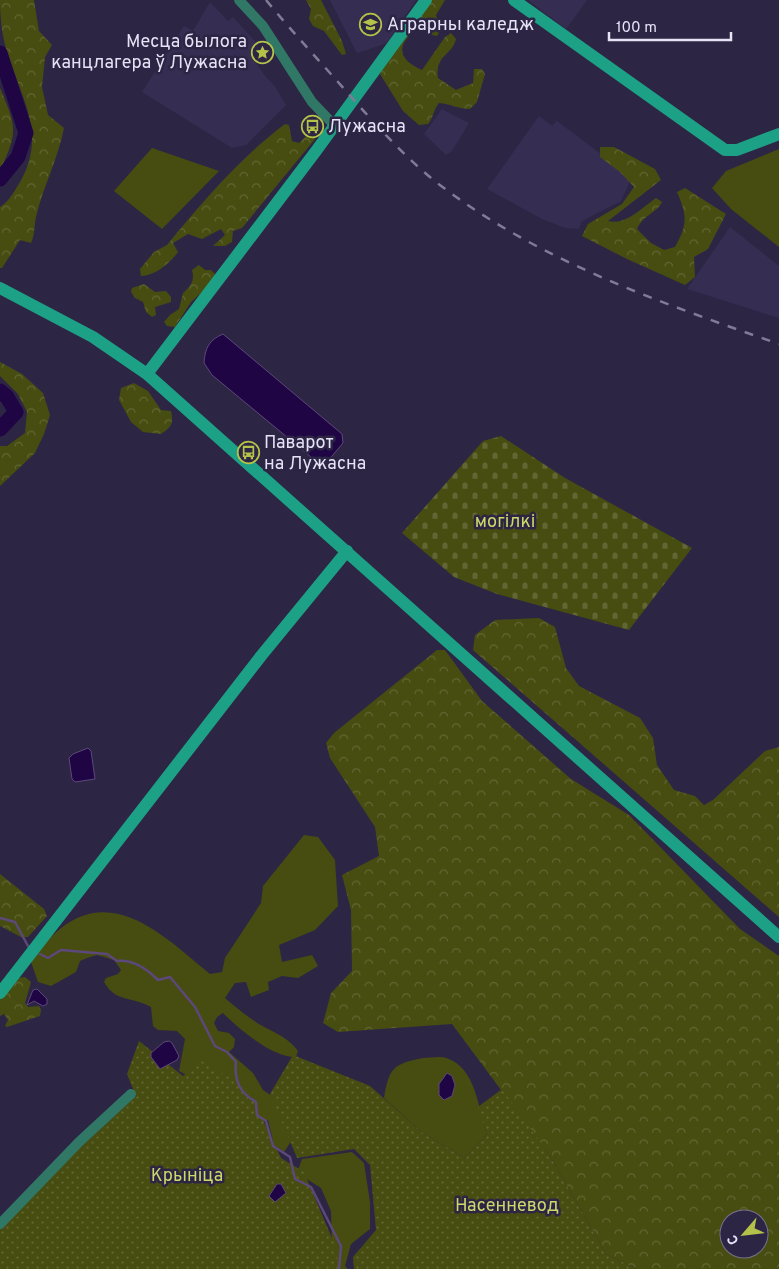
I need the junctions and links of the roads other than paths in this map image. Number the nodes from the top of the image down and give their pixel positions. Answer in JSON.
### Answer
{"nodes":[{"id":1,"x":239,"y":0,"type":"edge"},
{"id":2,"x":426,"y":0,"type":"edge"},
{"id":3,"x":514,"y":0,"type":"edge"},
{"id":4,"x":335,"y":126,"type":"junction"},
{"id":5,"x":779,"y":134,"type":"edge"},
{"id":6,"x":0,"y":288,"type":"edge"},
{"id":7,"x":147,"y":374,"type":"junction"},
{"id":8,"x":347,"y":550,"type":"junction"},
{"id":9,"x":779,"y":936,"type":"edge"},
{"id":10,"x":0,"y":993,"type":"edge"},
{"id":11,"x":131,"y":1094,"type":"dead end"},
{"id":12,"x":0,"y":1224,"type":"edge"}],
"edges":[{"from":1,"to":4,"type":"street"},
{"from":2,"to":4,"type":"street"},
{"from":3,"to":5,"type":"street"},
{"from":4,"to":7,"type":"street"},
{"from":6,"to":7,"type":"street"},
{"from":7,"to":8,"type":"street"},
{"from":8,"to":9,"type":"street"},
{"from":8,"to":10,"type":"street"},
{"from":11,"to":12,"type":"street"}]}
